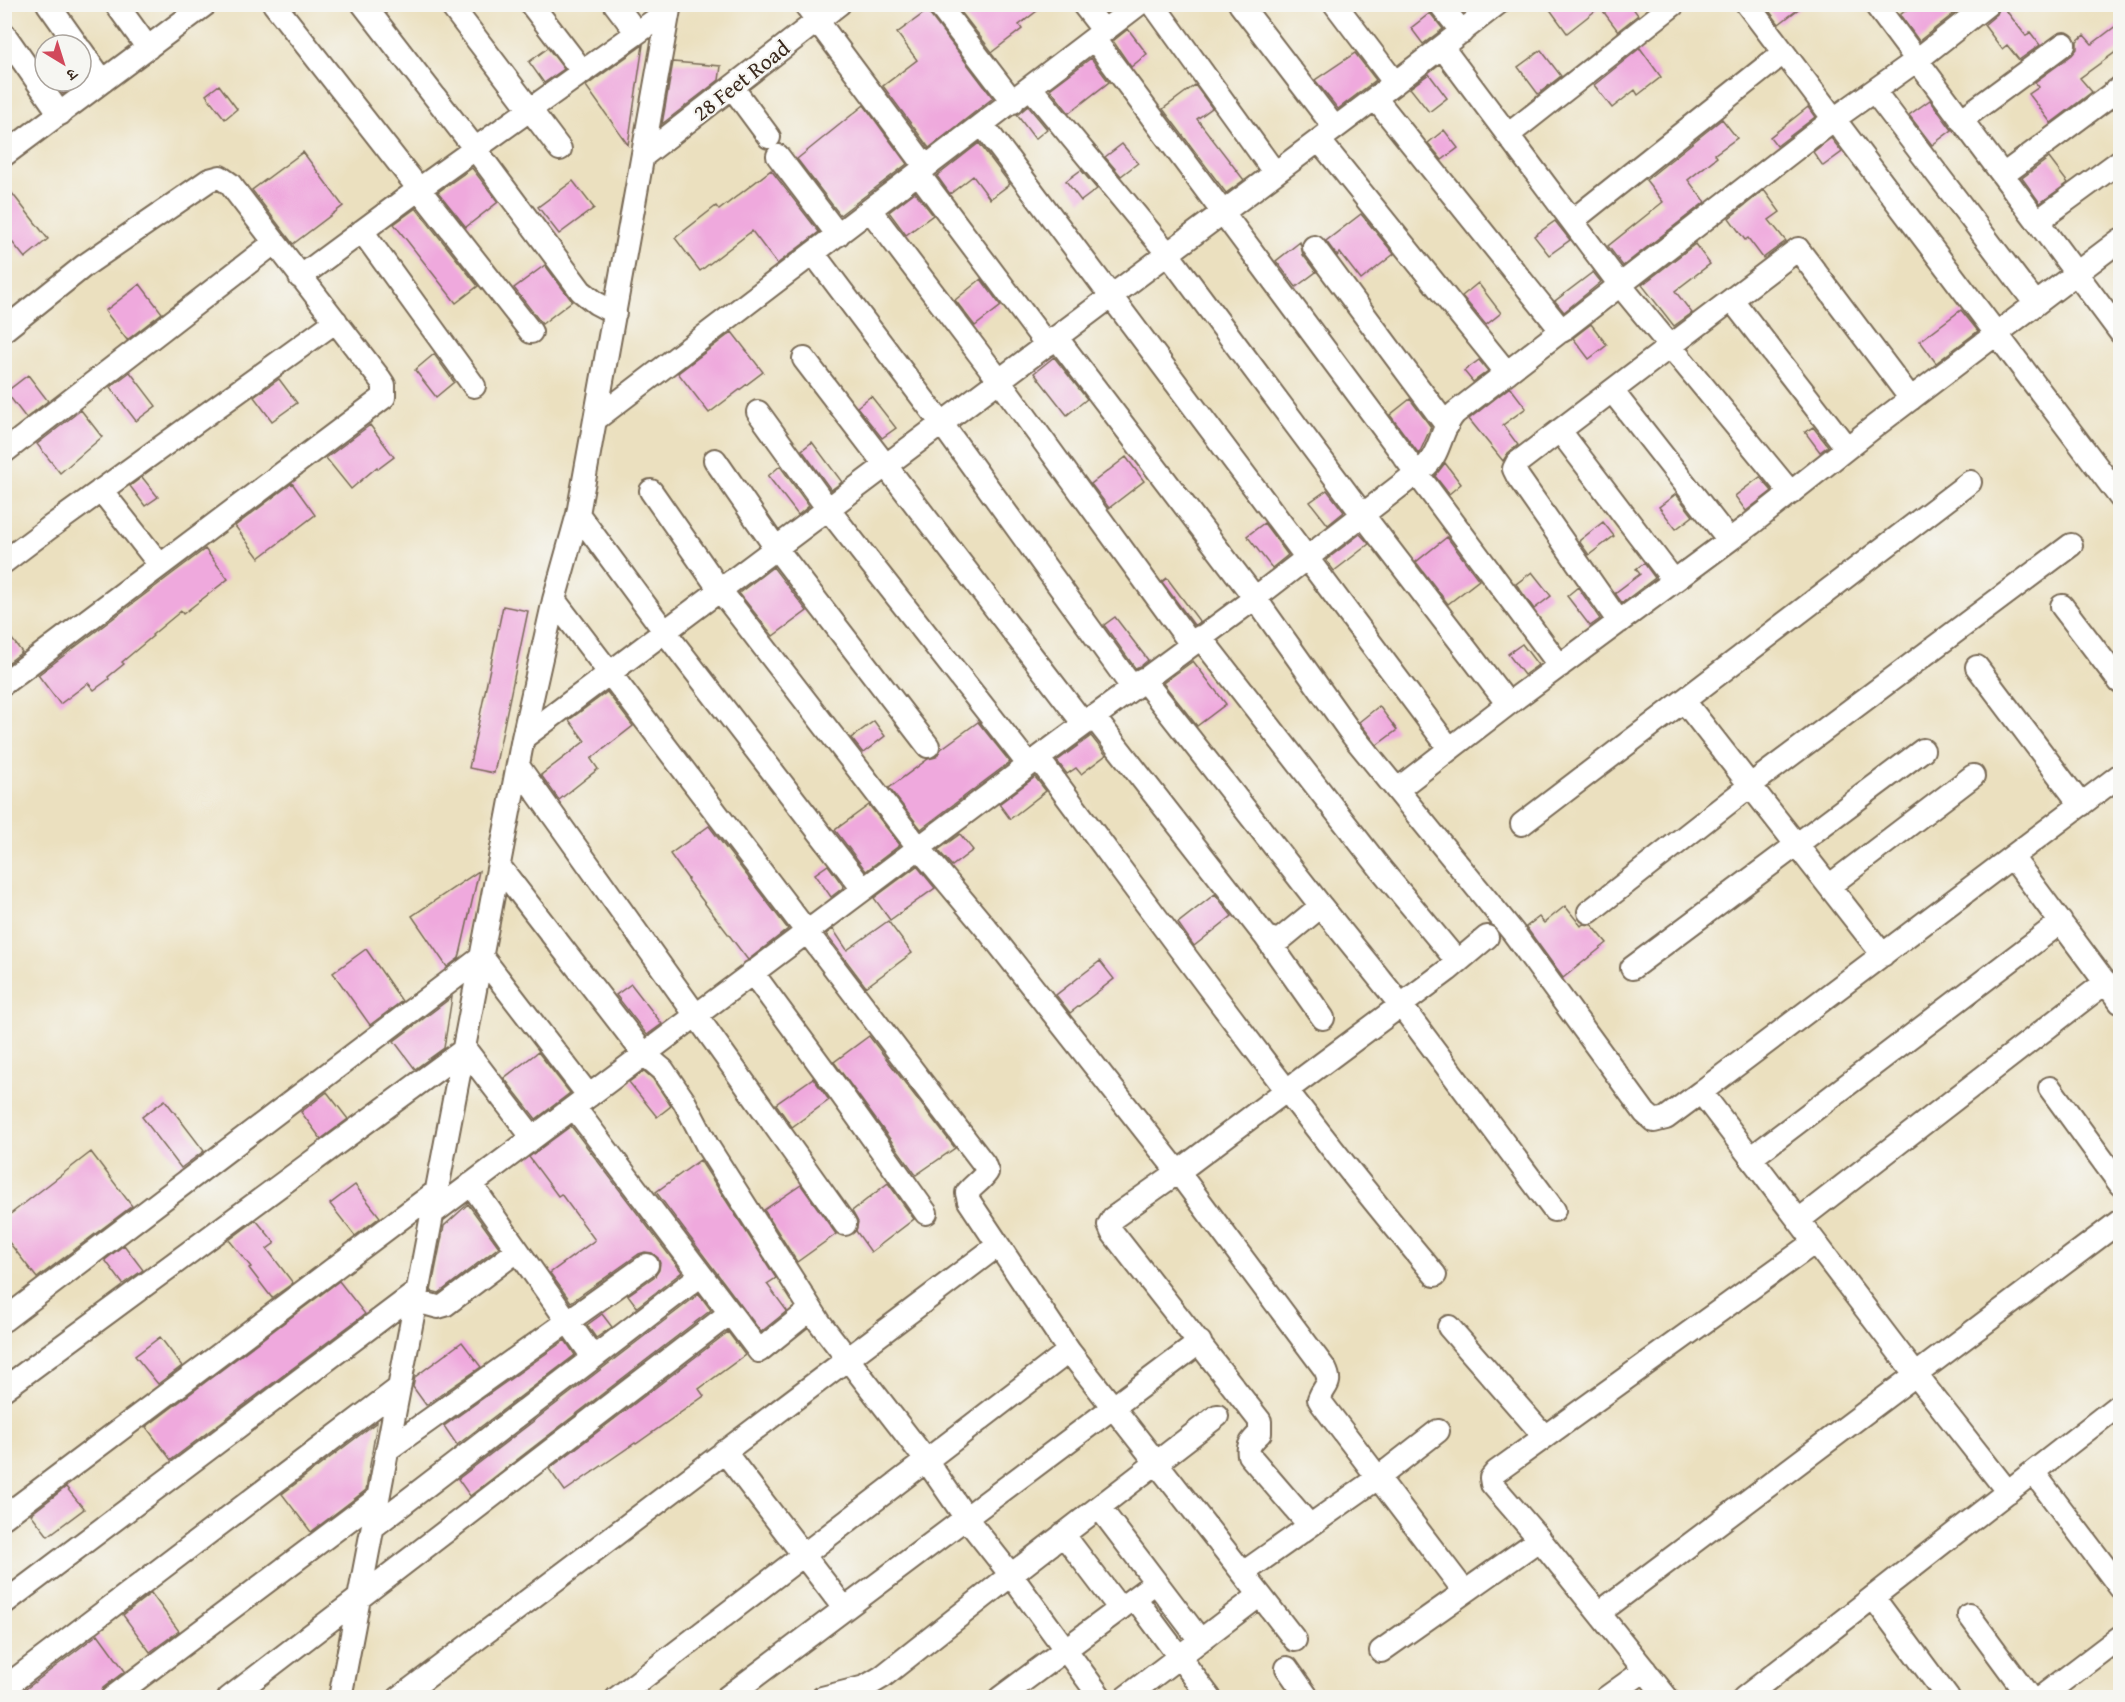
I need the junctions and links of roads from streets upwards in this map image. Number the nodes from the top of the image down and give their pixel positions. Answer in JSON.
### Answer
{"nodes":[{"id":1,"x":48,"y":4,"type":"edge"},
{"id":2,"x":116,"y":4,"type":"edge"},
{"id":3,"x":206,"y":4,"type":"edge"},
{"id":4,"x":274,"y":4,"type":"edge"},
{"id":5,"x":363,"y":4,"type":"edge"},
{"id":6,"x":450,"y":4,"type":"edge"},
{"id":7,"x":531,"y":4,"type":"edge"},
{"id":8,"x":615,"y":4,"type":"edge"},
{"id":9,"x":839,"y":4,"type":"edge"},
{"id":10,"x":938,"y":4,"type":"edge"},
{"id":11,"x":1083,"y":4,"type":"edge"},
{"id":12,"x":1139,"y":4,"type":"edge"},
{"id":13,"x":1153,"y":4,"type":"edge"},
{"id":14,"x":1240,"y":4,"type":"edge"},
{"id":15,"x":1335,"y":4,"type":"edge"},
{"id":16,"x":1440,"y":4,"type":"edge"},
{"id":17,"x":1497,"y":4,"type":"edge"},
{"id":18,"x":1674,"y":4,"type":"edge"},
{"id":19,"x":1747,"y":4,"type":"edge"},
{"id":20,"x":1875,"y":4,"type":"edge"},
{"id":21,"x":1988,"y":4,"type":"edge"},
{"id":22,"x":670,"y":7,"type":"edge"},
{"id":23,"x":811,"y":13,"type":"edge"},
{"id":24,"x":1462,"y":32,"type":"junction"},
{"id":25,"x":69,"y":33,"type":"edge"},
{"id":26,"x":637,"y":33,"type":"junction"},
{"id":27,"x":4,"y":34,"type":"edge"},
{"id":28,"x":1099,"y":35,"type":"junction"},
{"id":29,"x":2064,"y":44,"type":"dead end"},
{"id":30,"x":1442,"y":47,"type":"junction"},
{"id":31,"x":148,"y":48,"type":"junction"},
{"id":32,"x":1783,"y":53,"type":"junction"},
{"id":33,"x":1917,"y":60,"type":"junction"},
{"id":34,"x":93,"y":67,"type":"edge"},
{"id":35,"x":584,"y":72,"type":"junction"},
{"id":36,"x":103,"y":81,"type":"junction"},
{"id":37,"x":1395,"y":83,"type":"junction"},
{"id":38,"x":732,"y":87,"type":"junction"},
{"id":39,"x":1031,"y":88,"type":"junction"},
{"id":40,"x":2121,"y":88,"type":"edge"},
{"id":41,"x":1874,"y":92,"type":"junction"},
{"id":42,"x":1375,"y":98,"type":"junction"},
{"id":43,"x":1013,"y":102,"type":"junction"},
{"id":44,"x":530,"y":109,"type":"junction"},
{"id":45,"x":60,"y":114,"type":"junction"},
{"id":46,"x":1834,"y":119,"type":"junction"},
{"id":47,"x":1961,"y":120,"type":"junction"},
{"id":48,"x":982,"y":124,"type":"junction"},
{"id":49,"x":1327,"y":134,"type":"junction"},
{"id":50,"x":1508,"y":135,"type":"junction"},
{"id":51,"x":560,"y":149,"type":"dead end"},
{"id":52,"x":476,"y":150,"type":"junction"},
{"id":53,"x":4,"y":155,"type":"edge"},
{"id":54,"x":643,"y":156,"type":"junction"},
{"id":55,"x":2121,"y":161,"type":"edge"},
{"id":56,"x":922,"y":170,"type":"junction"},
{"id":57,"x":1275,"y":173,"type":"junction"},
{"id":58,"x":2003,"y":175,"type":"junction"},
{"id":59,"x":419,"y":189,"type":"junction"},
{"id":60,"x":870,"y":210,"type":"junction"},
{"id":61,"x":1222,"y":213,"type":"junction"},
{"id":62,"x":1572,"y":221,"type":"junction"},
{"id":63,"x":2037,"y":221,"type":"junction"},
{"id":64,"x":362,"y":231,"type":"junction"},
{"id":65,"x":838,"y":235,"type":"junction"},
{"id":66,"x":2121,"y":240,"type":"edge"},
{"id":67,"x":274,"y":243,"type":"junction"},
{"id":68,"x":1314,"y":247,"type":"dead end"},
{"id":69,"x":813,"y":253,"type":"junction"},
{"id":70,"x":1168,"y":254,"type":"junction"},
{"id":71,"x":2076,"y":273,"type":"junction"},
{"id":72,"x":300,"y":277,"type":"junction"},
{"id":73,"x":1620,"y":285,"type":"junction"},
{"id":74,"x":1111,"y":296,"type":"junction"},
{"id":75,"x":1732,"y":300,"type":"junction"},
{"id":76,"x":2036,"y":304,"type":"junction"},
{"id":77,"x":615,"y":313,"type":"junction"},
{"id":78,"x":336,"y":321,"type":"junction"},
{"id":79,"x":4,"y":330,"type":"edge"},
{"id":80,"x":1562,"y":331,"type":"junction"},
{"id":81,"x":531,"y":332,"type":"dead end"},
{"id":82,"x":2121,"y":332,"type":"edge"},
{"id":83,"x":1997,"y":334,"type":"junction"},
{"id":84,"x":1052,"y":341,"type":"junction"},
{"id":85,"x":1670,"y":347,"type":"junction"},
{"id":86,"x":804,"y":359,"type":"dead end"},
{"id":87,"x":1507,"y":373,"type":"junction"},
{"id":88,"x":999,"y":380,"type":"junction"},
{"id":89,"x":474,"y":386,"type":"dead end"},
{"id":90,"x":1613,"y":392,"type":"junction"},
{"id":91,"x":1911,"y":399,"type":"junction"},
{"id":92,"x":758,"y":412,"type":"dead end"},
{"id":93,"x":596,"y":419,"type":"junction"},
{"id":94,"x":942,"y":424,"type":"junction"},
{"id":95,"x":1447,"y":426,"type":"junction"},
{"id":96,"x":1560,"y":432,"type":"junction"},
{"id":97,"x":1847,"y":448,"type":"junction"},
{"id":98,"x":4,"y":452,"type":"edge"},
{"id":99,"x":715,"y":460,"type":"dead end"},
{"id":100,"x":886,"y":465,"type":"junction"},
{"id":101,"x":1416,"y":473,"type":"junction"},
{"id":102,"x":1970,"y":482,"type":"dead end"},
{"id":103,"x":101,"y":490,"type":"junction"},
{"id":104,"x":651,"y":490,"type":"dead end"},
{"id":105,"x":1791,"y":493,"type":"junction"},
{"id":106,"x":2121,"y":497,"type":"edge"},
{"id":107,"x":828,"y":509,"type":"junction"},
{"id":108,"x":578,"y":514,"type":"junction"},
{"id":109,"x":1363,"y":515,"type":"junction"},
{"id":110,"x":1729,"y":540,"type":"junction"},
{"id":111,"x":2071,"y":545,"type":"dead end"},
{"id":112,"x":777,"y":548,"type":"junction"},
{"id":113,"x":1306,"y":557,"type":"junction"},
{"id":114,"x":4,"y":562,"type":"edge"},
{"id":115,"x":160,"y":566,"type":"junction"},
{"id":116,"x":1674,"y":581,"type":"junction"},
{"id":117,"x":720,"y":590,"type":"junction"},
{"id":118,"x":1254,"y":598,"type":"junction"},
{"id":119,"x":554,"y":600,"type":"junction"},
{"id":120,"x":2062,"y":606,"type":"dead end"},
{"id":121,"x":1618,"y":622,"type":"junction"},
{"id":122,"x":664,"y":632,"type":"junction"},
{"id":123,"x":1195,"y":640,"type":"junction"},
{"id":124,"x":1560,"y":666,"type":"junction"},
{"id":125,"x":1977,"y":667,"type":"dead end"},
{"id":126,"x":610,"y":673,"type":"junction"},
{"id":127,"x":2121,"y":682,"type":"edge"},
{"id":128,"x":4,"y":683,"type":"edge"},
{"id":129,"x":1138,"y":683,"type":"junction"},
{"id":130,"x":1684,"y":701,"type":"junction"},
{"id":131,"x":1508,"y":704,"type":"junction"},
{"id":132,"x":1089,"y":720,"type":"junction"},
{"id":133,"x":524,"y":738,"type":"junction"},
{"id":134,"x":928,"y":746,"type":"dead end"},
{"id":135,"x":1450,"y":749,"type":"junction"},
{"id":136,"x":1923,"y":750,"type":"dead end"},
{"id":137,"x":1034,"y":761,"type":"junction"},
{"id":138,"x":518,"y":766,"type":"junction"},
{"id":139,"x":2121,"y":775,"type":"edge"},
{"id":140,"x":1973,"y":776,"type":"dead end"},
{"id":141,"x":1751,"y":786,"type":"junction"},
{"id":142,"x":1398,"y":789,"type":"junction"},
{"id":143,"x":2081,"y":805,"type":"junction"},
{"id":144,"x":1522,"y":824,"type":"dead end"},
{"id":145,"x":1797,"y":845,"type":"junction"},
{"id":146,"x":918,"y":848,"type":"junction"},
{"id":147,"x":2012,"y":857,"type":"junction"},
{"id":148,"x":499,"y":866,"type":"junction"},
{"id":149,"x":1829,"y":886,"type":"junction"},
{"id":150,"x":863,"y":889,"type":"junction"},
{"id":151,"x":1321,"y":906,"type":"junction"},
{"id":152,"x":1589,"y":912,"type":"dead end"},
{"id":153,"x":2061,"y":922,"type":"junction"},
{"id":154,"x":807,"y":931,"type":"junction"},
{"id":155,"x":1265,"y":936,"type":"junction"},
{"id":156,"x":1487,"y":937,"type":"dead end"},
{"id":157,"x":1883,"y":955,"type":"junction"},
{"id":158,"x":482,"y":957,"type":"junction"},
{"id":159,"x":1457,"y":961,"type":"junction"},
{"id":160,"x":1632,"y":968,"type":"dead end"},
{"id":161,"x":752,"y":972,"type":"junction"},
{"id":162,"x":2106,"y":982,"type":"junction"},
{"id":163,"x":2121,"y":1002,"type":"edge"},
{"id":164,"x":1400,"y":1004,"type":"junction"},
{"id":165,"x":696,"y":1015,"type":"junction"},
{"id":166,"x":1323,"y":1018,"type":"dead end"},
{"id":167,"x":465,"y":1049,"type":"junction"},
{"id":168,"x":644,"y":1054,"type":"junction"},
{"id":169,"x":2050,"y":1088,"type":"dead end"},
{"id":170,"x":1287,"y":1090,"type":"junction"},
{"id":171,"x":1701,"y":1092,"type":"junction"},
{"id":172,"x":581,"y":1101,"type":"junction"},
{"id":173,"x":533,"y":1138,"type":"junction"},
{"id":174,"x":1751,"y":1158,"type":"junction"},
{"id":175,"x":1178,"y":1172,"type":"junction"},
{"id":176,"x":471,"y":1184,"type":"junction"},
{"id":177,"x":2121,"y":1184,"type":"edge"},
{"id":178,"x":437,"y":1191,"type":"junction"},
{"id":179,"x":1554,"y":1210,"type":"dead end"},
{"id":180,"x":433,"y":1213,"type":"junction"},
{"id":181,"x":926,"y":1214,"type":"dead end"},
{"id":182,"x":1798,"y":1220,"type":"junction"},
{"id":183,"x":2121,"y":1221,"type":"edge"},
{"id":184,"x":845,"y":1224,"type":"dead end"},
{"id":185,"x":1815,"y":1242,"type":"junction"},
{"id":186,"x":997,"y":1246,"type":"junction"},
{"id":187,"x":518,"y":1251,"type":"junction"},
{"id":188,"x":646,"y":1265,"type":"dead end"},
{"id":189,"x":700,"y":1275,"type":"junction"},
{"id":190,"x":1435,"y":1275,"type":"dead end"},
{"id":191,"x":417,"y":1296,"type":"junction"},
{"id":192,"x":810,"y":1310,"type":"junction"},
{"id":193,"x":730,"y":1314,"type":"junction"},
{"id":194,"x":4,"y":1320,"type":"edge"},
{"id":195,"x":567,"y":1322,"type":"junction"},
{"id":196,"x":1449,"y":1327,"type":"dead end"},
{"id":197,"x":1200,"y":1342,"type":"junction"},
{"id":198,"x":1069,"y":1351,"type":"junction"},
{"id":199,"x":593,"y":1357,"type":"junction"},
{"id":200,"x":847,"y":1358,"type":"junction"},
{"id":201,"x":1916,"y":1375,"type":"junction"},
{"id":202,"x":399,"y":1388,"type":"junction"},
{"id":203,"x":4,"y":1389,"type":"edge"},
{"id":204,"x":2121,"y":1404,"type":"edge"},
{"id":205,"x":1112,"y":1407,"type":"junction"},
{"id":206,"x":1217,"y":1416,"type":"dead end"},
{"id":207,"x":1438,"y":1431,"type":"dead end"},
{"id":208,"x":1545,"y":1437,"type":"junction"},
{"id":209,"x":387,"y":1450,"type":"junction"},
{"id":210,"x":724,"y":1451,"type":"junction"},
{"id":211,"x":926,"y":1461,"type":"junction"},
{"id":212,"x":1156,"y":1462,"type":"junction"},
{"id":213,"x":2033,"y":1472,"type":"junction"},
{"id":214,"x":1379,"y":1477,"type":"junction"},
{"id":215,"x":2008,"y":1492,"type":"junction"},
{"id":216,"x":378,"y":1498,"type":"junction"},
{"id":217,"x":1099,"y":1507,"type":"junction"},
{"id":218,"x":4,"y":1517,"type":"edge"},
{"id":219,"x":966,"y":1518,"type":"junction"},
{"id":220,"x":1310,"y":1526,"type":"junction"},
{"id":221,"x":373,"y":1527,"type":"junction"},
{"id":222,"x":1063,"y":1534,"type":"junction"},
{"id":223,"x":1540,"y":1539,"type":"junction"},
{"id":224,"x":803,"y":1554,"type":"junction"},
{"id":225,"x":1243,"y":1573,"type":"junction"},
{"id":226,"x":1011,"y":1575,"type":"junction"},
{"id":227,"x":1156,"y":1582,"type":"junction"},
{"id":228,"x":2121,"y":1587,"type":"edge"},
{"id":229,"x":1465,"y":1592,"type":"junction"},
{"id":230,"x":1260,"y":1595,"type":"junction"},
{"id":231,"x":1874,"y":1597,"type":"junction"},
{"id":232,"x":359,"y":1598,"type":"junction"},
{"id":233,"x":1127,"y":1603,"type":"junction"},
{"id":234,"x":4,"y":1604,"type":"edge"},
{"id":235,"x":844,"y":1608,"type":"junction"},
{"id":236,"x":1599,"y":1613,"type":"junction"},
{"id":237,"x":1969,"y":1615,"type":"dead end"},
{"id":238,"x":2121,"y":1637,"type":"edge"},
{"id":239,"x":1200,"y":1640,"type":"junction"},
{"id":240,"x":1295,"y":1640,"type":"dead end"},
{"id":241,"x":1065,"y":1648,"type":"junction"},
{"id":242,"x":1382,"y":1651,"type":"dead end"},
{"id":243,"x":1179,"y":1656,"type":"junction"},
{"id":244,"x":1287,"y":1668,"type":"dead end"},
{"id":245,"x":1645,"y":1670,"type":"junction"},
{"id":246,"x":4,"y":1688,"type":"edge"},
{"id":247,"x":112,"y":1698,"type":"edge"},
{"id":248,"x":229,"y":1698,"type":"edge"},
{"id":249,"x":340,"y":1698,"type":"edge"},
{"id":250,"x":399,"y":1698,"type":"edge"},
{"id":251,"x":617,"y":1698,"type":"edge"},
{"id":252,"x":726,"y":1698,"type":"edge"},
{"id":253,"x":822,"y":1698,"type":"edge"},
{"id":254,"x":1000,"y":1698,"type":"edge"},
{"id":255,"x":1101,"y":1698,"type":"edge"},
{"id":256,"x":1125,"y":1698,"type":"edge"},
{"id":257,"x":1210,"y":1698,"type":"edge"},
{"id":258,"x":1308,"y":1698,"type":"edge"},
{"id":259,"x":1606,"y":1698,"type":"edge"},
{"id":260,"x":1667,"y":1698,"type":"edge"},
{"id":261,"x":1744,"y":1698,"type":"edge"},
{"id":262,"x":1948,"y":1698,"type":"edge"},
{"id":263,"x":2030,"y":1698,"type":"edge"},
{"id":264,"x":2040,"y":1698,"type":"edge"}],
"edges":[{"from":1,"to":25,"type":"street"},
{"from":2,"to":31,"type":"street"},
{"from":3,"to":31,"type":"street"},
{"from":4,"to":59,"type":"street"},
{"from":5,"to":52,"type":"street"},
{"from":6,"to":44,"type":"street"},
{"from":7,"to":35,"type":"street"},
{"from":8,"to":26,"type":"street"},
{"from":9,"to":23,"type":"street","name":"28 Feet Road"},
{"from":10,"to":43,"type":"street"},
{"from":11,"to":28,"type":"street"},
{"from":12,"to":28,"type":"street"},
{"from":13,"to":57,"type":"street"},
{"from":14,"to":49,"type":"street"},
{"from":15,"to":37,"type":"street"},
{"from":16,"to":24,"type":"street"},
{"from":17,"to":24,"type":"street"},
{"from":18,"to":50,"type":"street"},
{"from":19,"to":32,"type":"street"},
{"from":20,"to":33,"type":"street"},
{"from":21,"to":33,"type":"street"},
{"from":22,"to":26,"type":"street"},
{"from":22,"to":54,"type":"street"},
{"from":23,"to":38,"type":"street","name":"28 Feet Road"},
{"from":23,"to":56,"type":"street"},
{"from":24,"to":30,"type":"street"},
{"from":26,"to":35,"type":"street"},
{"from":27,"to":45,"type":"street"},
{"from":28,"to":39,"type":"street"},
{"from":28,"to":61,"type":"street"},
{"from":29,"to":47,"type":"street"},
{"from":30,"to":37,"type":"street"},
{"from":30,"to":50,"type":"street"},
{"from":31,"to":36,"type":"street"},
{"from":32,"to":46,"type":"street"},
{"from":32,"to":62,"type":"street"},
{"from":33,"to":41,"type":"street"},
{"from":33,"to":47,"type":"street"},
{"from":34,"to":36,"type":"street"},
{"from":35,"to":44,"type":"street"},
{"from":36,"to":45,"type":"street"},
{"from":37,"to":42,"type":"street"},
{"from":38,"to":54,"type":"street","name":"28 Feet Road"},
{"from":38,"to":65,"type":"street"},
{"from":39,"to":43,"type":"street"},
{"from":39,"to":70,"type":"street"},
{"from":40,"to":58,"type":"street"},
{"from":41,"to":46,"type":"street"},
{"from":41,"to":76,"type":"street"},
{"from":42,"to":49,"type":"street"},
{"from":42,"to":80,"type":"street"},
{"from":43,"to":48,"type":"street"},
{"from":44,"to":51,"type":"street"},
{"from":44,"to":52,"type":"street"},
{"from":45,"to":53,"type":"street"},
{"from":46,"to":73,"type":"street"},
{"from":46,"to":83,"type":"street"},
{"from":47,"to":58,"type":"street"},
{"from":48,"to":56,"type":"street"},
{"from":48,"to":74,"type":"street"},
{"from":49,"to":57,"type":"street"},
{"from":49,"to":87,"type":"street"},
{"from":50,"to":62,"type":"street"},
{"from":52,"to":59,"type":"street"},
{"from":52,"to":77,"type":"street"},
{"from":54,"to":77,"type":"street"},
{"from":55,"to":63,"type":"street"},
{"from":56,"to":60,"type":"street"},
{"from":56,"to":84,"type":"street"},
{"from":57,"to":61,"type":"street"},
{"from":58,"to":63,"type":"street"},
{"from":59,"to":64,"type":"street"},
{"from":59,"to":81,"type":"street"},
{"from":60,"to":65,"type":"street"},
{"from":60,"to":88,"type":"street"},
{"from":61,"to":70,"type":"street"},
{"from":61,"to":101,"type":"street"},
{"from":62,"to":73,"type":"street"},
{"from":63,"to":71,"type":"street"},
{"from":64,"to":72,"type":"street"},
{"from":64,"to":89,"type":"street"},
{"from":65,"to":69,"type":"street"},
{"from":66,"to":71,"type":"street"},
{"from":67,"to":72,"type":"street"},
{"from":67,"to":79,"type":"street"},
{"from":67,"to":98,"type":"street"},
{"from":68,"to":95,"type":"street"},
{"from":69,"to":93,"type":"street"},
{"from":69,"to":94,"type":"street"},
{"from":70,"to":74,"type":"street"},
{"from":70,"to":109,"type":"street"},
{"from":71,"to":76,"type":"street"},
{"from":71,"to":82,"type":"street"},
{"from":72,"to":78,"type":"street"},
{"from":73,"to":80,"type":"street"},
{"from":73,"to":85,"type":"street"},
{"from":74,"to":84,"type":"street"},
{"from":74,"to":113,"type":"street"},
{"from":75,"to":85,"type":"street"},
{"from":75,"to":91,"type":"street"},
{"from":75,"to":97,"type":"street"},
{"from":76,"to":83,"type":"street"},
{"from":77,"to":93,"type":"street"},
{"from":78,"to":103,"type":"street"},
{"from":78,"to":115,"type":"street"},
{"from":80,"to":87,"type":"street"},
{"from":83,"to":91,"type":"street"},
{"from":83,"to":106,"type":"street"},
{"from":84,"to":88,"type":"street"},
{"from":84,"to":118,"type":"street"},
{"from":85,"to":90,"type":"street"},
{"from":85,"to":105,"type":"street"},
{"from":86,"to":100,"type":"street"},
{"from":87,"to":95,"type":"street"},
{"from":88,"to":94,"type":"street"},
{"from":88,"to":123,"type":"street"},
{"from":90,"to":96,"type":"street"},
{"from":90,"to":110,"type":"street"},
{"from":91,"to":97,"type":"street"},
{"from":92,"to":107,"type":"street"},
{"from":93,"to":108,"type":"street"},
{"from":94,"to":100,"type":"street"},
{"from":94,"to":129,"type":"street"},
{"from":95,"to":101,"type":"street"},
{"from":96,"to":116,"type":"street"},
{"from":96,"to":121,"type":"street"},
{"from":97,"to":105,"type":"street"},
{"from":99,"to":112,"type":"street"},
{"from":100,"to":107,"type":"street"},
{"from":100,"to":132,"type":"street"},
{"from":101,"to":109,"type":"street"},
{"from":101,"to":124,"type":"street"},
{"from":102,"to":130,"type":"street"},
{"from":103,"to":114,"type":"street"},
{"from":103,"to":115,"type":"street"},
{"from":104,"to":117,"type":"street"},
{"from":105,"to":110,"type":"street"},
{"from":107,"to":112,"type":"street"},
{"from":107,"to":137,"type":"street"},
{"from":108,"to":119,"type":"street"},
{"from":108,"to":122,"type":"street"},
{"from":109,"to":113,"type":"street"},
{"from":109,"to":131,"type":"street"},
{"from":110,"to":116,"type":"street"},
{"from":111,"to":141,"type":"street"},
{"from":112,"to":117,"type":"street"},
{"from":112,"to":134,"type":"street"},
{"from":113,"to":118,"type":"street"},
{"from":113,"to":135,"type":"street"},
{"from":115,"to":128,"type":"street"},
{"from":116,"to":121,"type":"street"},
{"from":117,"to":122,"type":"street"},
{"from":117,"to":146,"type":"street"},
{"from":118,"to":123,"type":"street"},
{"from":118,"to":142,"type":"street"},
{"from":119,"to":126,"type":"street"},
{"from":119,"to":133,"type":"street"},
{"from":120,"to":127,"type":"street"},
{"from":121,"to":124,"type":"street"},
{"from":122,"to":126,"type":"street"},
{"from":122,"to":150,"type":"street"},
{"from":123,"to":129,"type":"street"},
{"from":123,"to":159,"type":"street"},
{"from":124,"to":131,"type":"street"},
{"from":125,"to":143,"type":"street"},
{"from":126,"to":133,"type":"street"},
{"from":126,"to":154,"type":"street"},
{"from":129,"to":132,"type":"street"},
{"from":129,"to":151,"type":"street"},
{"from":130,"to":141,"type":"street"},
{"from":130,"to":144,"type":"street"},
{"from":131,"to":135,"type":"street"},
{"from":132,"to":137,"type":"street"},
{"from":132,"to":155,"type":"street"},
{"from":133,"to":138,"type":"street"},
{"from":135,"to":142,"type":"street"},
{"from":136,"to":145,"type":"street"},
{"from":137,"to":146,"type":"street"},
{"from":137,"to":170,"type":"street"},
{"from":138,"to":148,"type":"street"},
{"from":138,"to":165,"type":"street"},
{"from":139,"to":143,"type":"street"},
{"from":140,"to":149,"type":"street"},
{"from":141,"to":145,"type":"street"},
{"from":141,"to":152,"type":"street"},
{"from":142,"to":171,"type":"street"},
{"from":143,"to":147,"type":"street"},
{"from":145,"to":149,"type":"street"},
{"from":145,"to":160,"type":"street"},
{"from":146,"to":150,"type":"street"},
{"from":146,"to":175,"type":"street"},
{"from":147,"to":153,"type":"street"},
{"from":147,"to":157,"type":"street"},
{"from":148,"to":158,"type":"street"},
{"from":148,"to":168,"type":"street"},
{"from":149,"to":157,"type":"street"},
{"from":150,"to":154,"type":"street"},
{"from":151,"to":155,"type":"street"},
{"from":151,"to":164,"type":"street"},
{"from":153,"to":162,"type":"street"},
{"from":153,"to":174,"type":"street"},
{"from":154,"to":161,"type":"street"},
{"from":154,"to":186,"type":"street"},
{"from":155,"to":166,"type":"street"},
{"from":156,"to":159,"type":"street"},
{"from":157,"to":171,"type":"street"},
{"from":158,"to":167,"type":"street"},
{"from":158,"to":172,"type":"street"},
{"from":158,"to":194,"type":"street"},
{"from":159,"to":164,"type":"street"},
{"from":161,"to":165,"type":"street"},
{"from":161,"to":181,"type":"street"},
{"from":162,"to":163,"type":"street"},
{"from":162,"to":182,"type":"street"},
{"from":164,"to":170,"type":"street"},
{"from":164,"to":179,"type":"street"},
{"from":165,"to":168,"type":"street"},
{"from":165,"to":184,"type":"street"},
{"from":167,"to":173,"type":"street"},
{"from":167,"to":178,"type":"street"},
{"from":167,"to":203,"type":"street"},
{"from":168,"to":172,"type":"street"},
{"from":168,"to":192,"type":"street"},
{"from":169,"to":177,"type":"street"},
{"from":170,"to":175,"type":"street"},
{"from":170,"to":190,"type":"street"},
{"from":171,"to":174,"type":"street"},
{"from":172,"to":173,"type":"street"},
{"from":172,"to":189,"type":"street"},
{"from":173,"to":176,"type":"street"},
{"from":174,"to":182,"type":"street"},
{"from":175,"to":197,"type":"street"},
{"from":175,"to":214,"type":"street"},
{"from":176,"to":180,"type":"street"},
{"from":176,"to":187,"type":"street"},
{"from":178,"to":180,"type":"street"},
{"from":178,"to":218,"type":"street"},
{"from":180,"to":191,"type":"street"},
{"from":182,"to":185,"type":"street"},
{"from":183,"to":201,"type":"street"},
{"from":185,"to":201,"type":"street"},
{"from":185,"to":208,"type":"street"},
{"from":186,"to":198,"type":"street"},
{"from":186,"to":200,"type":"street"},
{"from":187,"to":191,"type":"street"},
{"from":187,"to":195,"type":"street"},
{"from":188,"to":195,"type":"street"},
{"from":189,"to":193,"type":"street"},
{"from":189,"to":199,"type":"street"},
{"from":191,"to":202,"type":"street"},
{"from":191,"to":234,"type":"street"},
{"from":192,"to":193,"type":"street"},
{"from":192,"to":200,"type":"street"},
{"from":193,"to":232,"type":"street"},
{"from":195,"to":199,"type":"street"},
{"from":195,"to":209,"type":"street"},
{"from":196,"to":208,"type":"street"},
{"from":197,"to":205,"type":"street"},
{"from":197,"to":220,"type":"street"},
{"from":198,"to":205,"type":"street"},
{"from":198,"to":211,"type":"street"},
{"from":199,"to":221,"type":"street"},
{"from":200,"to":210,"type":"street"},
{"from":200,"to":211,"type":"street"},
{"from":201,"to":215,"type":"street"},
{"from":201,"to":236,"type":"street"},
{"from":202,"to":209,"type":"street"},
{"from":202,"to":246,"type":"street"},
{"from":204,"to":213,"type":"street"},
{"from":205,"to":212,"type":"street"},
{"from":205,"to":219,"type":"street"},
{"from":206,"to":212,"type":"street"},
{"from":207,"to":214,"type":"street"},
{"from":208,"to":223,"type":"street"},
{"from":209,"to":216,"type":"street"},
{"from":210,"to":224,"type":"street"},
{"from":210,"to":250,"type":"street"},
{"from":211,"to":219,"type":"street"},
{"from":211,"to":224,"type":"street"},
{"from":212,"to":217,"type":"street"},
{"from":212,"to":225,"type":"street"},
{"from":213,"to":215,"type":"street"},
{"from":213,"to":228,"type":"street"},
{"from":214,"to":220,"type":"street"},
{"from":214,"to":229,"type":"street"},
{"from":215,"to":231,"type":"street"},
{"from":216,"to":221,"type":"street"},
{"from":216,"to":247,"type":"street"},
{"from":217,"to":222,"type":"street"},
{"from":217,"to":227,"type":"street"},
{"from":219,"to":226,"type":"street"},
{"from":219,"to":235,"type":"street"},
{"from":220,"to":225,"type":"street"},
{"from":221,"to":232,"type":"street"},
{"from":222,"to":226,"type":"street"},
{"from":222,"to":233,"type":"street"},
{"from":223,"to":229,"type":"street"},
{"from":223,"to":236,"type":"street"},
{"from":224,"to":235,"type":"street"},
{"from":224,"to":251,"type":"street"},
{"from":225,"to":230,"type":"street"},
{"from":226,"to":241,"type":"street"},
{"from":226,"to":253,"type":"street"},
{"from":227,"to":233,"type":"street"},
{"from":227,"to":239,"type":"street"},
{"from":229,"to":242,"type":"street"},
{"from":230,"to":239,"type":"street"},
{"from":230,"to":240,"type":"street"},
{"from":231,"to":261,"type":"street"},
{"from":231,"to":262,"type":"street"},
{"from":232,"to":248,"type":"street"},
{"from":232,"to":249,"type":"street"},
{"from":233,"to":241,"type":"street"},
{"from":233,"to":243,"type":"street"},
{"from":235,"to":252,"type":"street"},
{"from":236,"to":245,"type":"street"},
{"from":237,"to":263,"type":"street"},
{"from":238,"to":264,"type":"street"},
{"from":239,"to":243,"type":"street"},
{"from":241,"to":254,"type":"street"},
{"from":241,"to":255,"type":"street"},
{"from":243,"to":256,"type":"street"},
{"from":243,"to":257,"type":"street"},
{"from":244,"to":258,"type":"street"},
{"from":245,"to":259,"type":"street"},
{"from":245,"to":260,"type":"street"}]}
